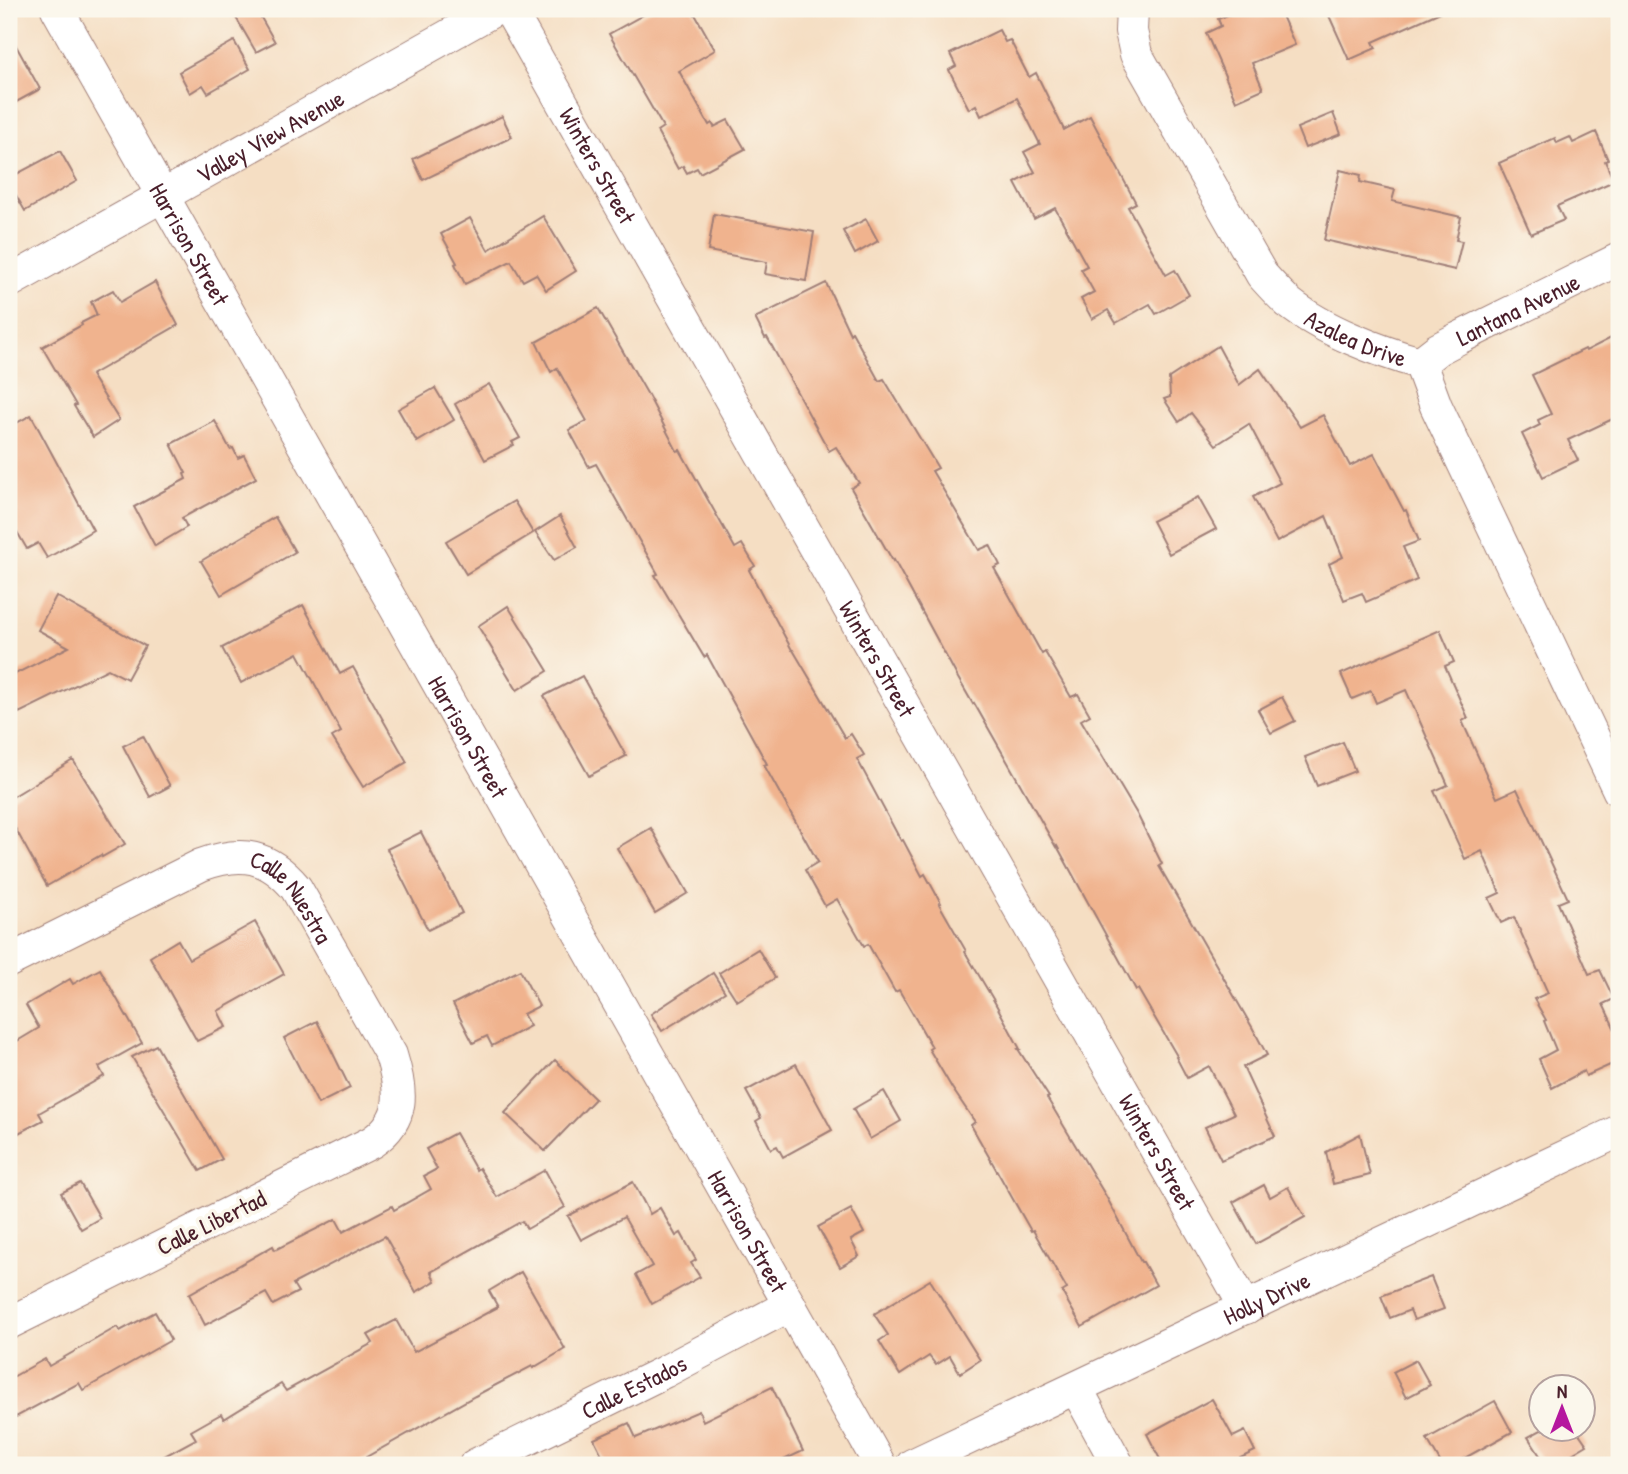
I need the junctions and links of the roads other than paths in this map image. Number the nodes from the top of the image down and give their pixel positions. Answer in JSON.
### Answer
{"nodes":[{"id":1,"x":57,"y":9,"type":"edge"},
{"id":2,"x":496,"y":9,"type":"edge"},
{"id":3,"x":509,"y":9,"type":"edge"},
{"id":4,"x":1132,"y":9,"type":"edge"},
{"id":5,"x":163,"y":196,"type":"junction"},
{"id":6,"x":1619,"y":259,"type":"edge"},
{"id":7,"x":9,"y":282,"type":"edge"},
{"id":8,"x":1420,"y":363,"type":"junction"},
{"id":9,"x":1619,"y":791,"type":"edge"},
{"id":10,"x":9,"y":961,"type":"edge"},
{"id":11,"x":398,"y":1106,"type":"joint"},
{"id":12,"x":1619,"y":1131,"type":"edge"},
{"id":13,"x":790,"y":1305,"type":"junction"},
{"id":14,"x":1246,"y":1308,"type":"junction"},
{"id":15,"x":9,"y":1323,"type":"edge"},
{"id":16,"x":1076,"y":1388,"type":"junction"},
{"id":17,"x":475,"y":1465,"type":"edge"},
{"id":18,"x":880,"y":1465,"type":"edge"},
{"id":19,"x":912,"y":1465,"type":"edge"},
{"id":20,"x":1118,"y":1465,"type":"edge"}],
"edges":[{"from":1,"to":5,"type":"street","name":"Harrison Street"},
{"from":2,"to":5,"type":"street","name":"Valley View Avenue"},
{"from":3,"to":14,"type":"street","name":"Winters Street"},
{"from":4,"to":8,"type":"street","name":"Azalea Drive"},
{"from":5,"to":7,"type":"street","name":"Valley View Avenue"},
{"from":5,"to":13,"type":"street","name":"Harrison Street"},
{"from":6,"to":8,"type":"street","name":"Lantana Avenue"},
{"from":8,"to":9,"type":"street","name":"Azalea Drive"},
{"from":10,"to":11,"type":"street","name":"Calle Nuestra"},
{"from":11,"to":15,"type":"street","name":"Calle Libertad"},
{"from":12,"to":14,"type":"street","name":"Holly Drive"},
{"from":13,"to":17,"type":"street","name":"Calle Estados"},
{"from":13,"to":18,"type":"street","name":"Harrison Street"},
{"from":14,"to":16,"type":"street","name":"Holly Drive"},
{"from":16,"to":19,"type":"street","name":"Holly Drive"},
{"from":16,"to":20,"type":"street"}]}
